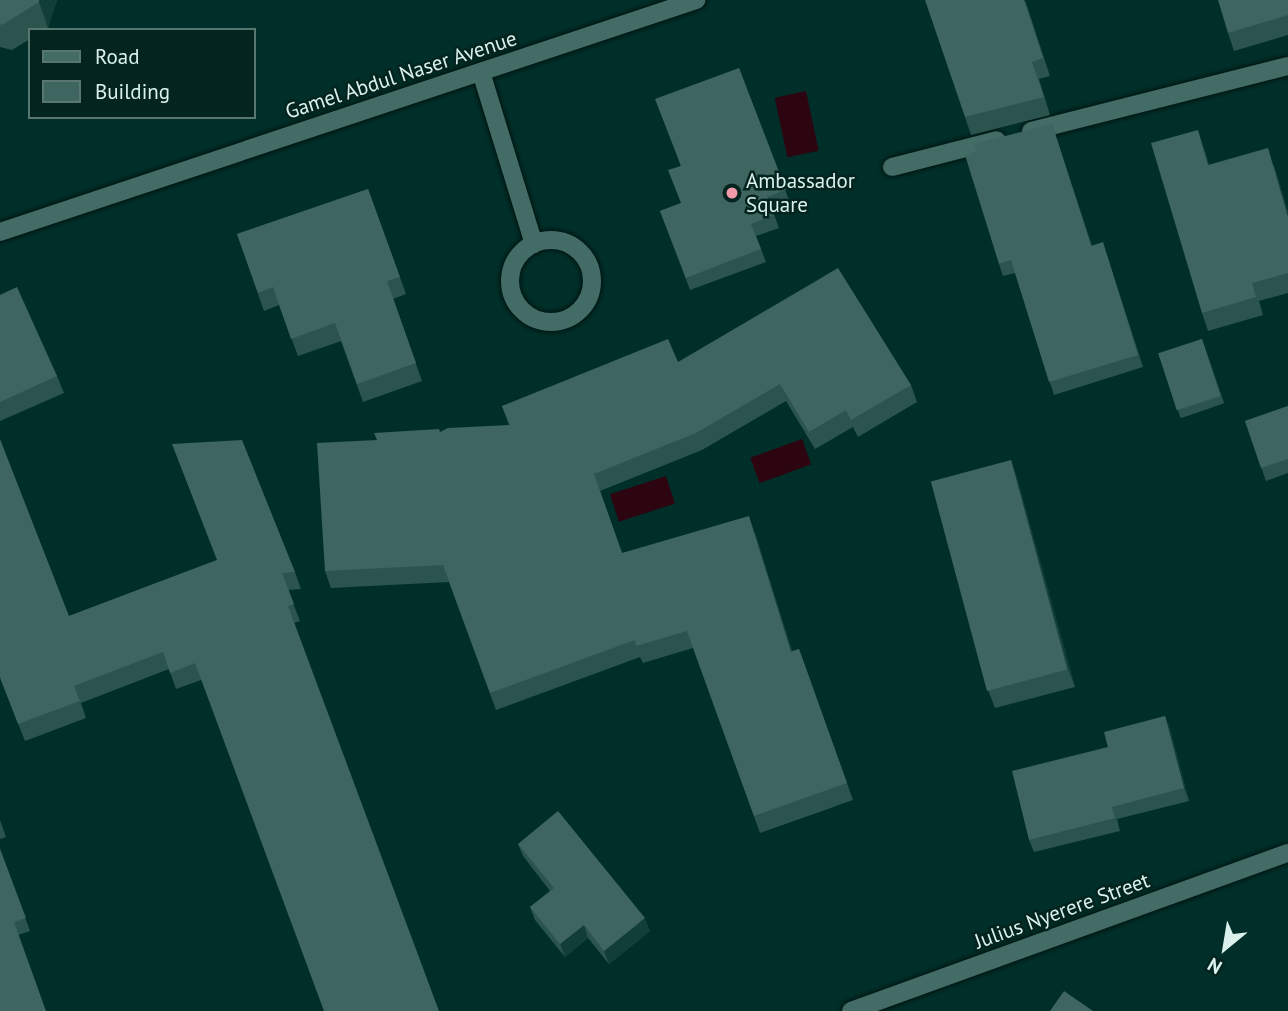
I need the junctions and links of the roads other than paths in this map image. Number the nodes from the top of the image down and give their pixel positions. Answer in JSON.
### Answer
{"nodes":[{"id":1,"x":696,"y":0,"type":"edge"},
{"id":2,"x":1288,"y":66,"type":"edge"},
{"id":3,"x":481,"y":72,"type":"junction"},
{"id":4,"x":892,"y":167,"type":"dead end"},
{"id":5,"x":0,"y":232,"type":"edge"},
{"id":6,"x":534,"y":244,"type":"junction"},
{"id":7,"x":1288,"y":853,"type":"edge"},
{"id":8,"x":851,"y":1011,"type":"edge"}],
"edges":[{"from":1,"to":3,"type":"street","name":"Gamel Abdul Naser Avenue"},
{"from":2,"to":4,"type":"street"},
{"from":3,"to":5,"type":"street","name":"Gamel Abdul Naser Avenue"},
{"from":3,"to":6,"type":"street"},
{"from":6,"to":6,"type":"street"},
{"from":7,"to":8,"type":"street","name":"Julius Nyerere Street"}]}
